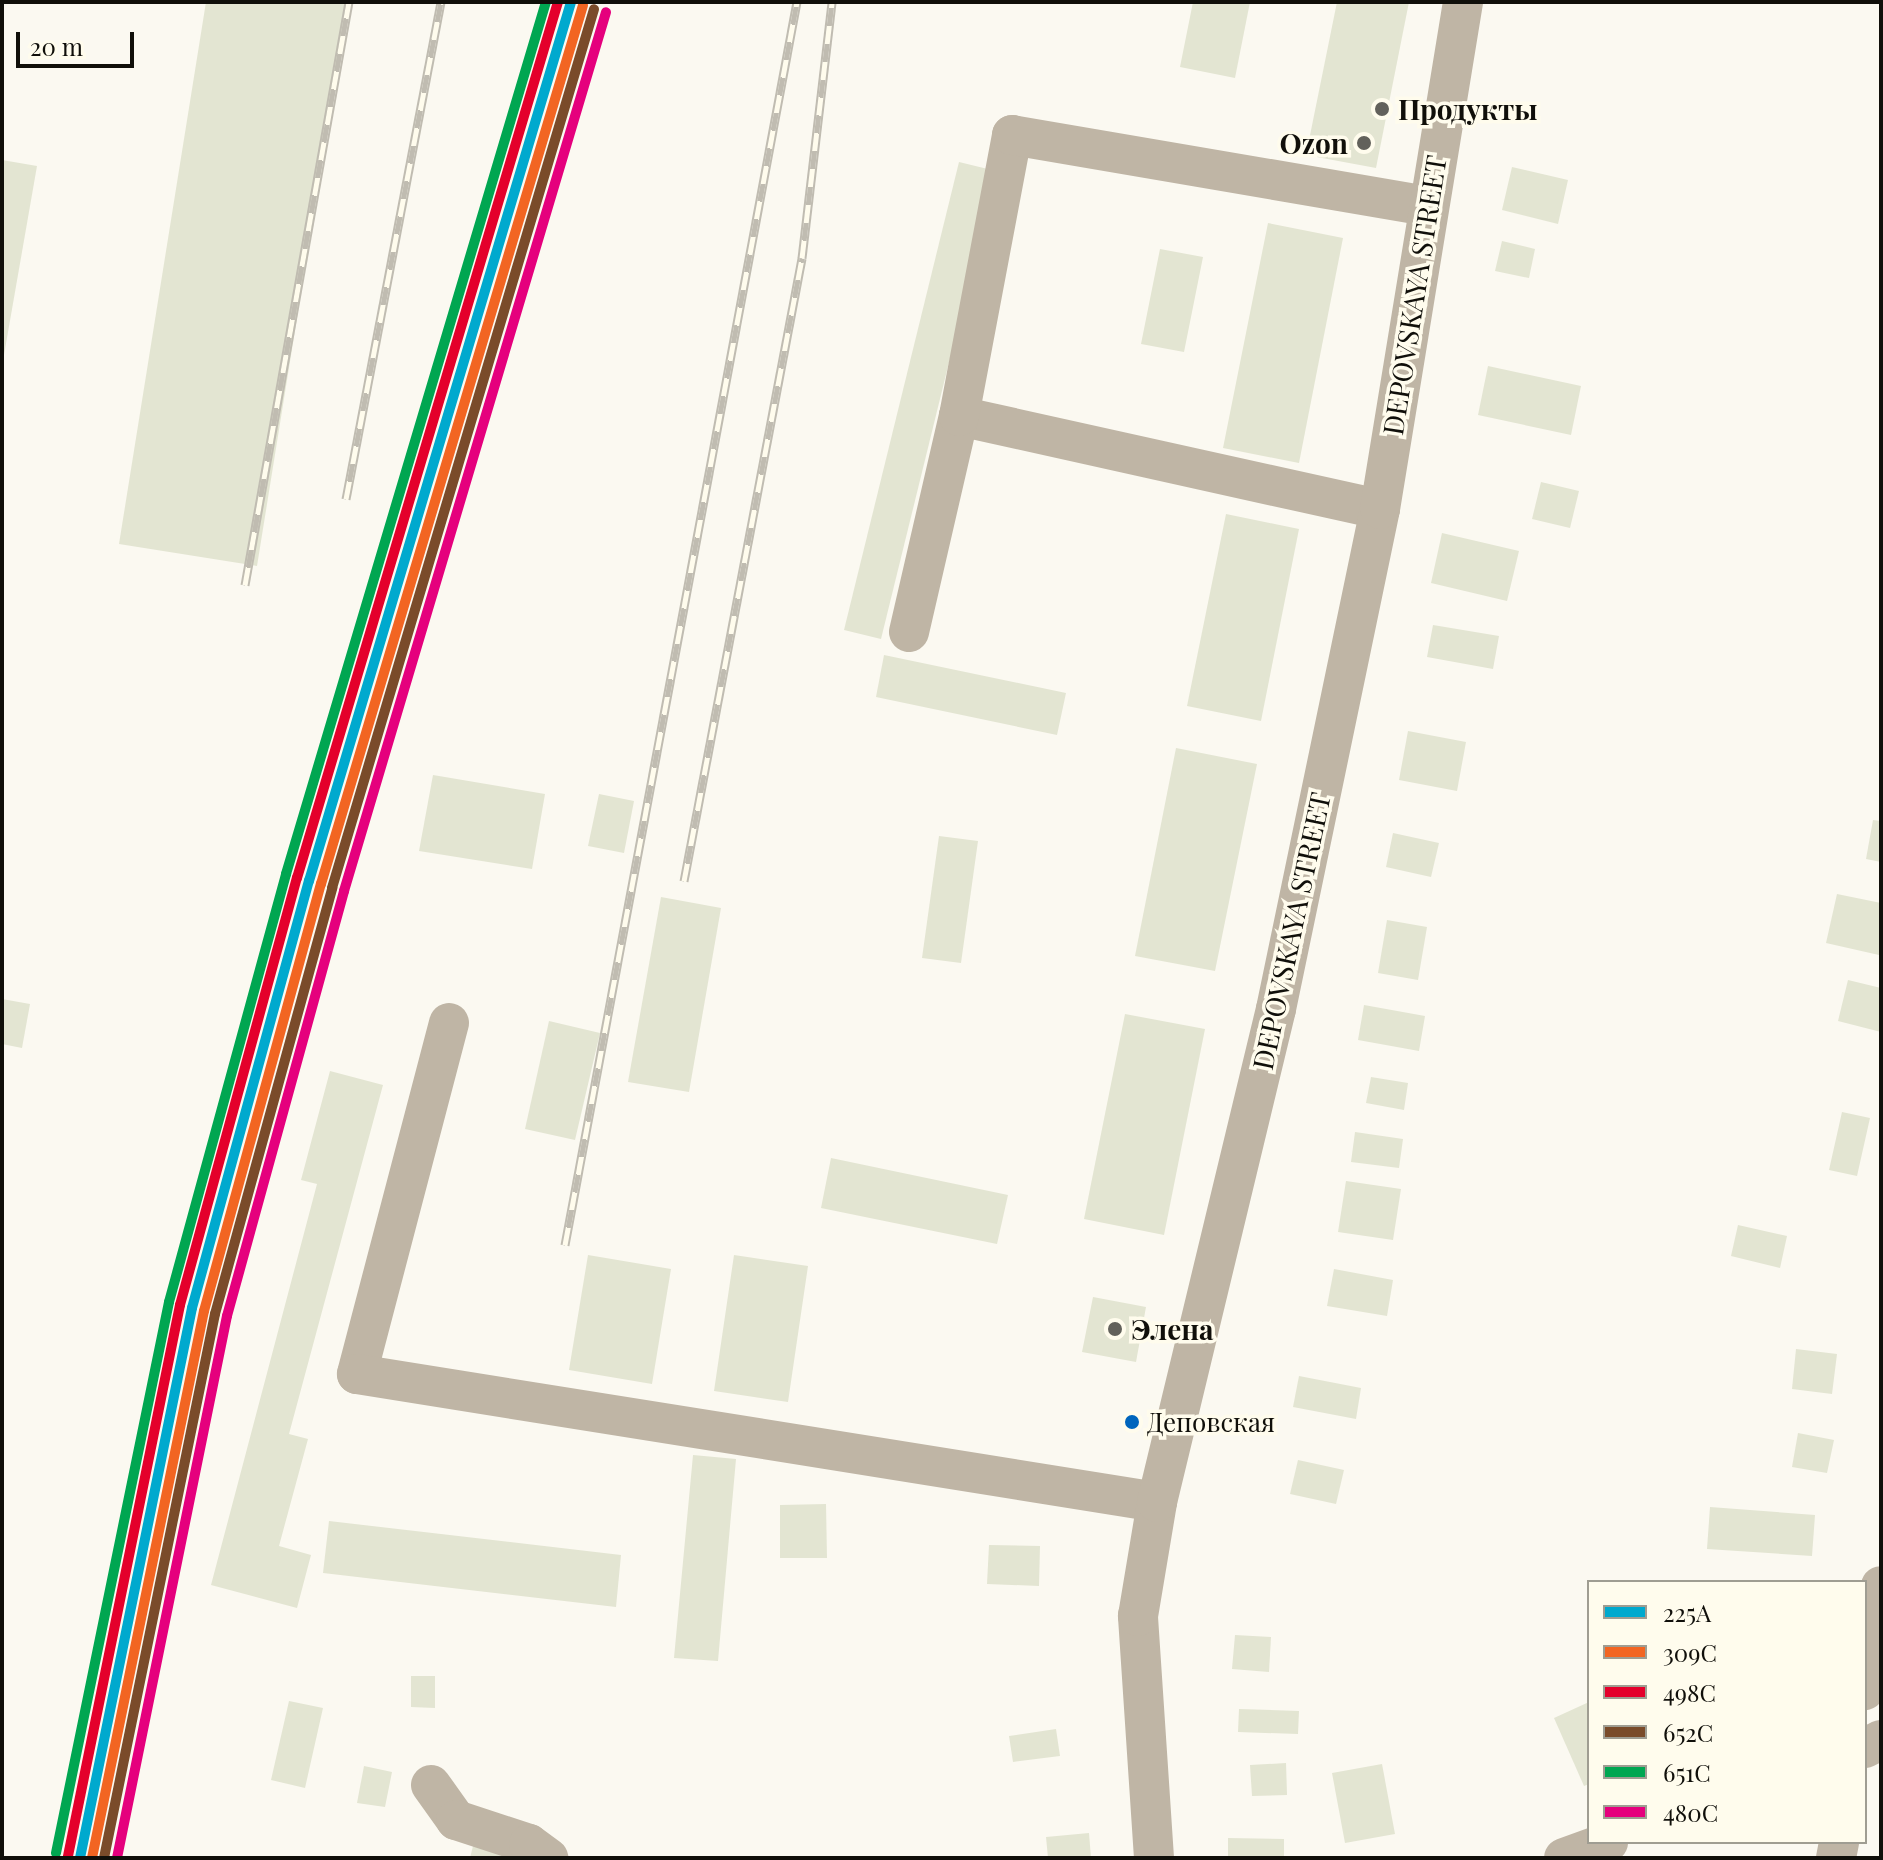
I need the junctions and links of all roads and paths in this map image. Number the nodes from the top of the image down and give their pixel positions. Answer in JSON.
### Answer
{"nodes":[{"id":1,"x":1463,"y":2,"type":"edge"},
{"id":2,"x":1427,"y":206,"type":"junction"},
{"id":3,"x":959,"y":416,"type":"junction"},
{"id":4,"x":1380,"y":509,"type":"junction"},
{"id":5,"x":909,"y":632,"type":"dead end"},
{"id":6,"x":449,"y":1023,"type":"dead end"},
{"id":7,"x":1157,"y":1502,"type":"junction"},
{"id":8,"x":1881,"y":1586,"type":"edge"},
{"id":9,"x":1867,"y":1677,"type":"edge"},
{"id":10,"x":431,"y":1785,"type":"dead end"},
{"id":11,"x":1602,"y":1844,"type":"edge"},
{"id":12,"x":548,"y":1858,"type":"edge"},
{"id":13,"x":1154,"y":1858,"type":"edge"},
{"id":14,"x":1564,"y":1858,"type":"edge"}],
"edges":[{"from":1,"to":2,"type":"street","name":"DEPOVSKAYA STREET"},
{"from":2,"to":3,"type":"street"},
{"from":2,"to":4,"type":"street","name":"DEPOVSKAYA STREET"},
{"from":3,"to":4,"type":"street"},
{"from":3,"to":5,"type":"street"},
{"from":4,"to":7,"type":"street","name":"DEPOVSKAYA STREET"},
{"from":6,"to":7,"type":"street"},
{"from":7,"to":13,"type":"street","name":"DEPOVSKAYA STREET"},
{"from":8,"to":9,"type":"street"},
{"from":10,"to":12,"type":"street"},
{"from":11,"to":14,"type":"street"}]}
